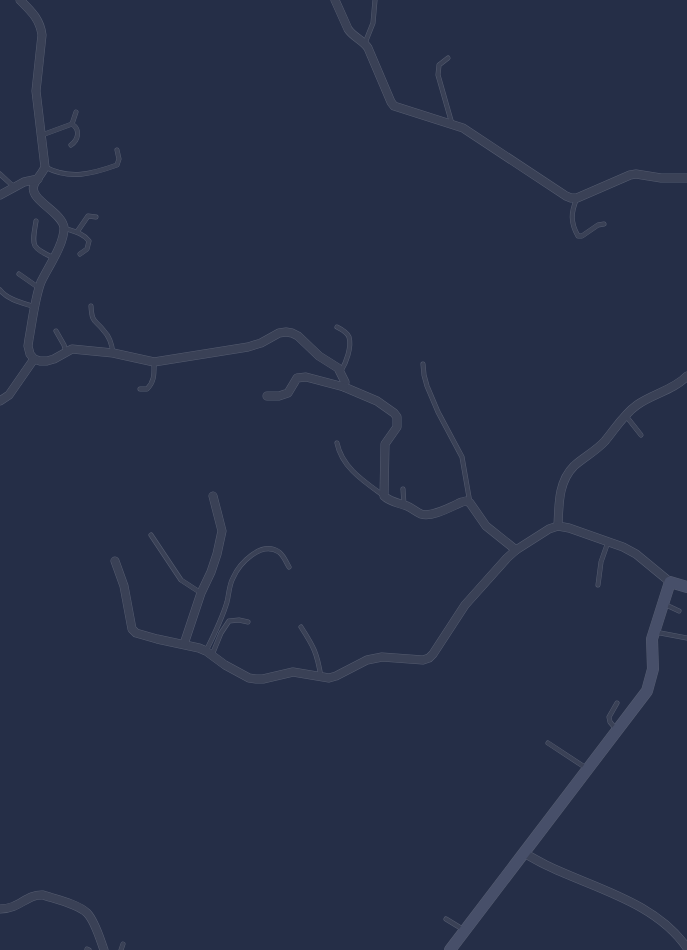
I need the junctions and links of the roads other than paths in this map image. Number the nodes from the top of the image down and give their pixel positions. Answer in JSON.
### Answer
{"nodes":[{"id":1,"x":20,"y":0,"type":"edge"},
{"id":2,"x":335,"y":0,"type":"edge"},
{"id":3,"x":375,"y":0,"type":"edge"},
{"id":4,"x":365,"y":43,"type":"junction"},
{"id":5,"x":448,"y":58,"type":"dead end"},
{"id":6,"x":76,"y":112,"type":"dead end"},
{"id":7,"x":72,"y":124,"type":"junction"},
{"id":8,"x":452,"y":124,"type":"junction"},
{"id":9,"x":42,"y":135,"type":"junction"},
{"id":10,"x":71,"y":145,"type":"dead end"},
{"id":11,"x":117,"y":150,"type":"dead end"},
{"id":12,"x":45,"y":168,"type":"junction"},
{"id":13,"x":0,"y":174,"type":"edge"},
{"id":14,"x":687,"y":178,"type":"edge"},
{"id":15,"x":38,"y":180,"type":"junction"},
{"id":16,"x":14,"y":188,"type":"junction"},
{"id":17,"x":0,"y":195,"type":"edge"},
{"id":18,"x":577,"y":198,"type":"junction"},
{"id":19,"x":96,"y":217,"type":"dead end"},
{"id":20,"x":36,"y":221,"type":"dead end"},
{"id":21,"x":604,"y":224,"type":"dead end"},
{"id":22,"x":64,"y":227,"type":"junction"},
{"id":23,"x":77,"y":232,"type":"junction"},
{"id":24,"x":80,"y":254,"type":"dead end"},
{"id":25,"x":54,"y":258,"type":"junction"},
{"id":26,"x":19,"y":274,"type":"dead end"},
{"id":27,"x":40,"y":288,"type":"junction"},
{"id":28,"x":0,"y":290,"type":"edge"},
{"id":29,"x":91,"y":306,"type":"dead end"},
{"id":30,"x":36,"y":307,"type":"junction"},
{"id":31,"x":337,"y":327,"type":"dead end"},
{"id":32,"x":56,"y":331,"type":"dead end"},
{"id":33,"x":66,"y":352,"type":"junction"},
{"id":34,"x":113,"y":353,"type":"junction"},
{"id":35,"x":34,"y":359,"type":"junction"},
{"id":36,"x":154,"y":362,"type":"junction"},
{"id":37,"x":423,"y":364,"type":"dead end"},
{"id":38,"x":340,"y":371,"type":"junction"},
{"id":39,"x":687,"y":376,"type":"edge"},
{"id":40,"x":344,"y":387,"type":"junction"},
{"id":41,"x":140,"y":389,"type":"dead end"},
{"id":42,"x":267,"y":396,"type":"dead end"},
{"id":43,"x":0,"y":401,"type":"edge"},
{"id":44,"x":626,"y":416,"type":"junction"},
{"id":45,"x":641,"y":435,"type":"dead end"},
{"id":46,"x":337,"y":443,"type":"dead end"},
{"id":47,"x":403,"y":489,"type":"dead end"},
{"id":48,"x":213,"y":496,"type":"dead end"},
{"id":49,"x":384,"y":496,"type":"junction"},
{"id":50,"x":470,"y":503,"type":"junction"},
{"id":51,"x":404,"y":505,"type":"junction"},
{"id":52,"x":558,"y":526,"type":"junction"},
{"id":53,"x":151,"y":535,"type":"dead end"},
{"id":54,"x":608,"y":542,"type":"junction"},
{"id":55,"x":516,"y":550,"type":"junction"},
{"id":56,"x":115,"y":562,"type":"dead end"},
{"id":57,"x":289,"y":567,"type":"dead end"},
{"id":58,"x":670,"y":582,"type":"junction"},
{"id":59,"x":598,"y":586,"type":"dead end"},
{"id":60,"x":687,"y":587,"type":"edge"},
{"id":61,"x":201,"y":592,"type":"junction"},
{"id":62,"x":663,"y":603,"type":"junction"},
{"id":63,"x":679,"y":611,"type":"dead end"},
{"id":64,"x":248,"y":622,"type":"dead end"},
{"id":65,"x":301,"y":627,"type":"dead end"},
{"id":66,"x":655,"y":632,"type":"junction"},
{"id":67,"x":687,"y":638,"type":"edge"},
{"id":68,"x":184,"y":644,"type":"junction"},
{"id":69,"x":209,"y":653,"type":"junction"},
{"id":70,"x":321,"y":678,"type":"junction"},
{"id":71,"x":617,"y":703,"type":"dead end"},
{"id":72,"x":618,"y":730,"type":"junction"},
{"id":73,"x":548,"y":743,"type":"dead end"},
{"id":74,"x":588,"y":770,"type":"junction"},
{"id":75,"x":524,"y":852,"type":"junction"},
{"id":76,"x":0,"y":909,"type":"edge"},
{"id":77,"x":446,"y":919,"type":"dead end"},
{"id":78,"x":465,"y":931,"type":"junction"},
{"id":79,"x":123,"y":944,"type":"dead end"},
{"id":80,"x":687,"y":948,"type":"edge"},
{"id":81,"x":104,"y":950,"type":"edge"},
{"id":82,"x":121,"y":950,"type":"edge"},
{"id":83,"x":450,"y":950,"type":"edge"}],
"edges":[{"from":1,"to":9,"type":"street"},
{"from":2,"to":4,"type":"street"},
{"from":3,"to":4,"type":"lane"},
{"from":4,"to":8,"type":"street"},
{"from":5,"to":8,"type":"lane"},
{"from":6,"to":7,"type":"lane"},
{"from":7,"to":9,"type":"lane"},
{"from":7,"to":10,"type":"lane"},
{"from":8,"to":18,"type":"street"},
{"from":9,"to":12,"type":"street"},
{"from":11,"to":12,"type":"lane"},
{"from":12,"to":15,"type":"street"},
{"from":13,"to":16,"type":"lane"},
{"from":14,"to":18,"type":"street"},
{"from":15,"to":16,"type":"street"},
{"from":15,"to":22,"type":"street"},
{"from":16,"to":17,"type":"street"},
{"from":18,"to":21,"type":"lane"},
{"from":19,"to":23,"type":"lane"},
{"from":20,"to":25,"type":"lane"},
{"from":22,"to":23,"type":"lane"},
{"from":22,"to":25,"type":"street"},
{"from":23,"to":24,"type":"lane"},
{"from":25,"to":27,"type":"street"},
{"from":26,"to":27,"type":"lane"},
{"from":27,"to":30,"type":"street"},
{"from":28,"to":30,"type":"lane"},
{"from":29,"to":34,"type":"lane"},
{"from":30,"to":35,"type":"street"},
{"from":31,"to":38,"type":"lane"},
{"from":32,"to":33,"type":"lane"},
{"from":33,"to":34,"type":"street"},
{"from":33,"to":35,"type":"street"},
{"from":34,"to":36,"type":"street"},
{"from":35,"to":43,"type":"street"},
{"from":36,"to":38,"type":"street"},
{"from":36,"to":41,"type":"lane"},
{"from":37,"to":50,"type":"lane"},
{"from":38,"to":40,"type":"street"},
{"from":39,"to":44,"type":"street"},
{"from":40,"to":42,"type":"street"},
{"from":40,"to":49,"type":"street"},
{"from":44,"to":45,"type":"lane"},
{"from":44,"to":52,"type":"street"},
{"from":46,"to":49,"type":"lane"},
{"from":47,"to":51,"type":"lane"},
{"from":48,"to":61,"type":"street"},
{"from":49,"to":51,"type":"street"},
{"from":50,"to":51,"type":"street"},
{"from":50,"to":55,"type":"street"},
{"from":52,"to":54,"type":"street"},
{"from":52,"to":55,"type":"street"},
{"from":53,"to":61,"type":"lane"},
{"from":54,"to":58,"type":"street"},
{"from":54,"to":59,"type":"lane"},
{"from":55,"to":70,"type":"street"},
{"from":56,"to":68,"type":"street"},
{"from":57,"to":69,"type":"lane"},
{"from":58,"to":60,"type":"street"},
{"from":58,"to":62,"type":"street"},
{"from":61,"to":68,"type":"street"},
{"from":62,"to":63,"type":"lane"},
{"from":62,"to":66,"type":"street"},
{"from":64,"to":69,"type":"lane"},
{"from":65,"to":70,"type":"lane"},
{"from":66,"to":67,"type":"lane"},
{"from":66,"to":72,"type":"street"},
{"from":68,"to":69,"type":"street"},
{"from":69,"to":70,"type":"street"},
{"from":71,"to":72,"type":"lane"},
{"from":72,"to":74,"type":"street"},
{"from":73,"to":74,"type":"lane"},
{"from":74,"to":75,"type":"street"},
{"from":75,"to":78,"type":"street"},
{"from":75,"to":80,"type":"street"},
{"from":76,"to":81,"type":"street"},
{"from":77,"to":78,"type":"lane"},
{"from":78,"to":83,"type":"street"},
{"from":79,"to":82,"type":"lane"}]}
